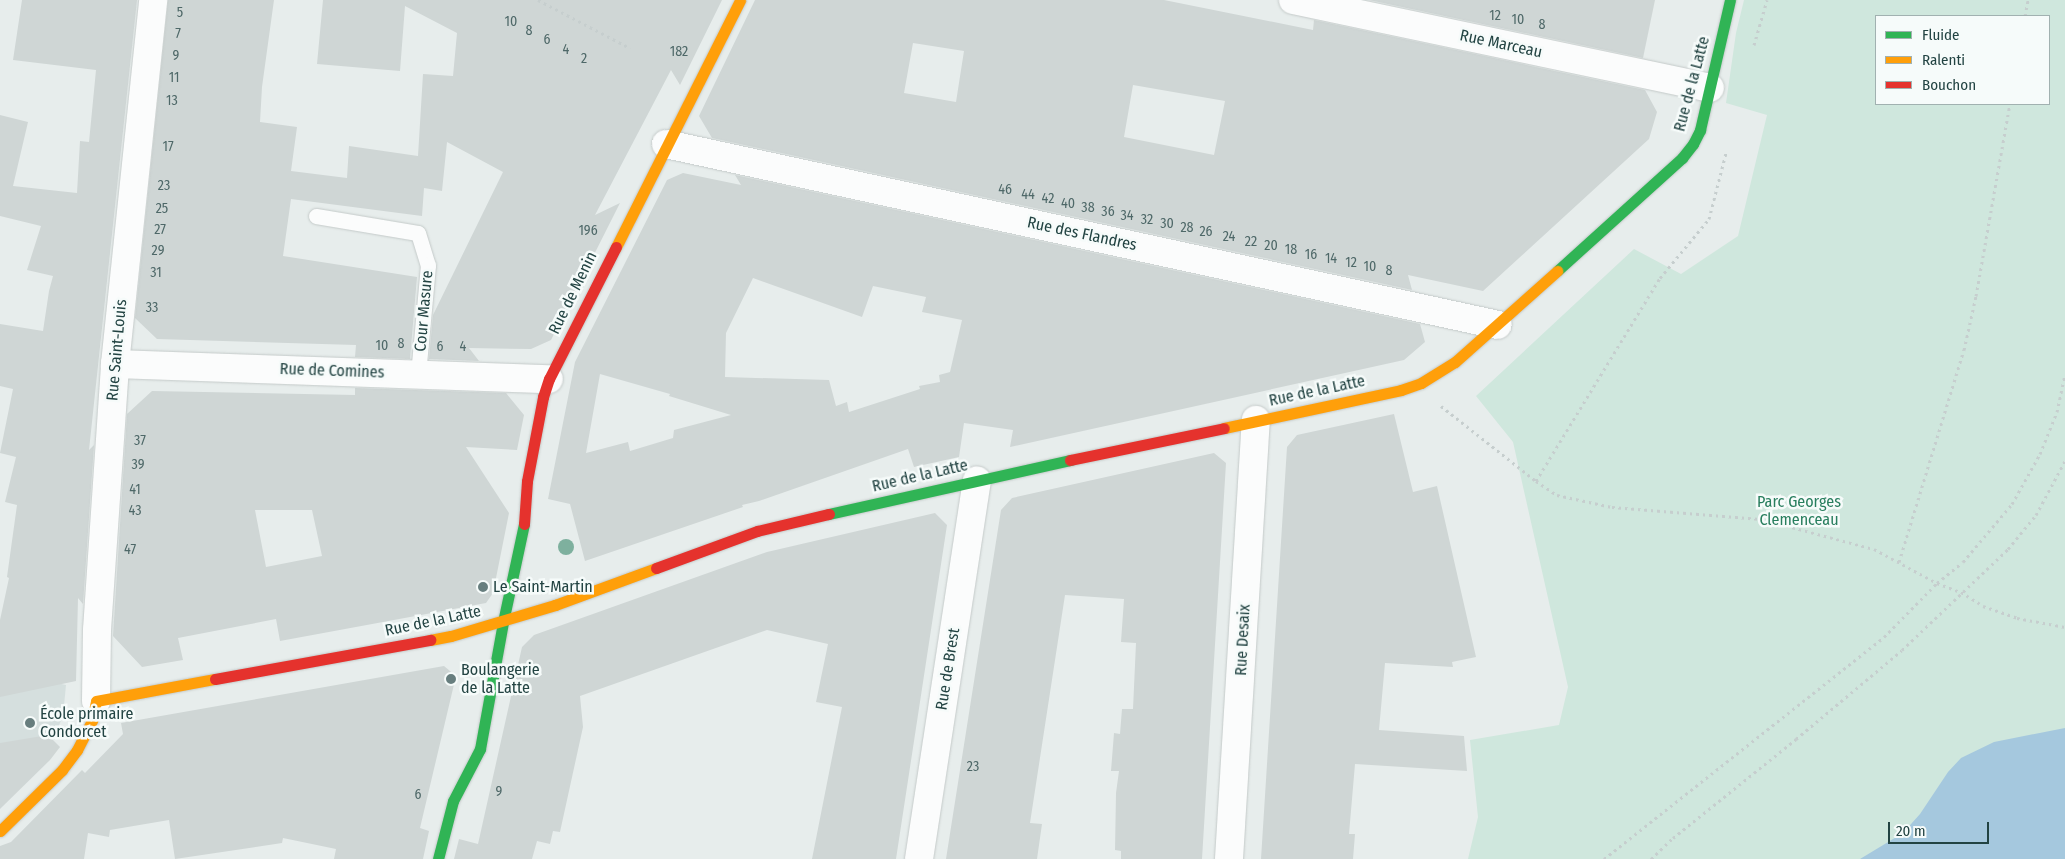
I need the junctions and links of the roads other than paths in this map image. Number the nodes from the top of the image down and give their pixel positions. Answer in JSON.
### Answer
{"nodes":[{"id":1,"x":153,"y":0,"type":"edge"},
{"id":2,"x":740,"y":0,"type":"edge"},
{"id":3,"x":1293,"y":0,"type":"edge"},
{"id":4,"x":1730,"y":0,"type":"edge"},
{"id":5,"x":1710,"y":88,"type":"junction"},
{"id":6,"x":666,"y":144,"type":"junction"},
{"id":7,"x":316,"y":216,"type":"dead end"},
{"id":8,"x":1498,"y":325,"type":"junction"},
{"id":9,"x":115,"y":364,"type":"junction"},
{"id":10,"x":418,"y":374,"type":"junction"},
{"id":11,"x":549,"y":379,"type":"junction"},
{"id":12,"x":1256,"y":420,"type":"junction"},
{"id":13,"x":976,"y":480,"type":"junction"},
{"id":14,"x":503,"y":622,"type":"junction"},
{"id":15,"x":96,"y":701,"type":"junction"},
{"id":16,"x":0,"y":830,"type":"edge"},
{"id":17,"x":438,"y":859,"type":"edge"},
{"id":18,"x":919,"y":859,"type":"edge"},
{"id":19,"x":1229,"y":859,"type":"edge"}],
"edges":[{"from":1,"to":9,"type":"street","name":"Rue Saint-Louis"},
{"from":2,"to":6,"type":"street","name":"Rue de Menin"},
{"from":3,"to":5,"type":"street","name":"Rue Marceau"},
{"from":4,"to":5,"type":"street","name":"Rue de la Latte"},
{"from":5,"to":8,"type":"street","name":"Rue de la Latte"},
{"from":6,"to":8,"type":"street","name":"Rue des Flandres"},
{"from":6,"to":11,"type":"street","name":"Rue de Menin"},
{"from":7,"to":10,"type":"lane","name":"Cour Masure"},
{"from":8,"to":12,"type":"street","name":"Rue de la Latte"},
{"from":9,"to":10,"type":"street","name":"Rue de Comines"},
{"from":9,"to":15,"type":"street","name":"Rue Saint-Louis"},
{"from":10,"to":11,"type":"street","name":"Rue de Comines"},
{"from":11,"to":14,"type":"street","name":"Rue de Menin"},
{"from":12,"to":13,"type":"street","name":"Rue de la Latte"},
{"from":12,"to":19,"type":"street","name":"Rue Desaix"},
{"from":13,"to":14,"type":"street","name":"Rue de la Latte"},
{"from":13,"to":18,"type":"street","name":"Rue de Brest"},
{"from":14,"to":15,"type":"street","name":"Rue de la Latte"},
{"from":14,"to":17,"type":"street","name":"Rue de Menin"},
{"from":15,"to":16,"type":"street"}]}
